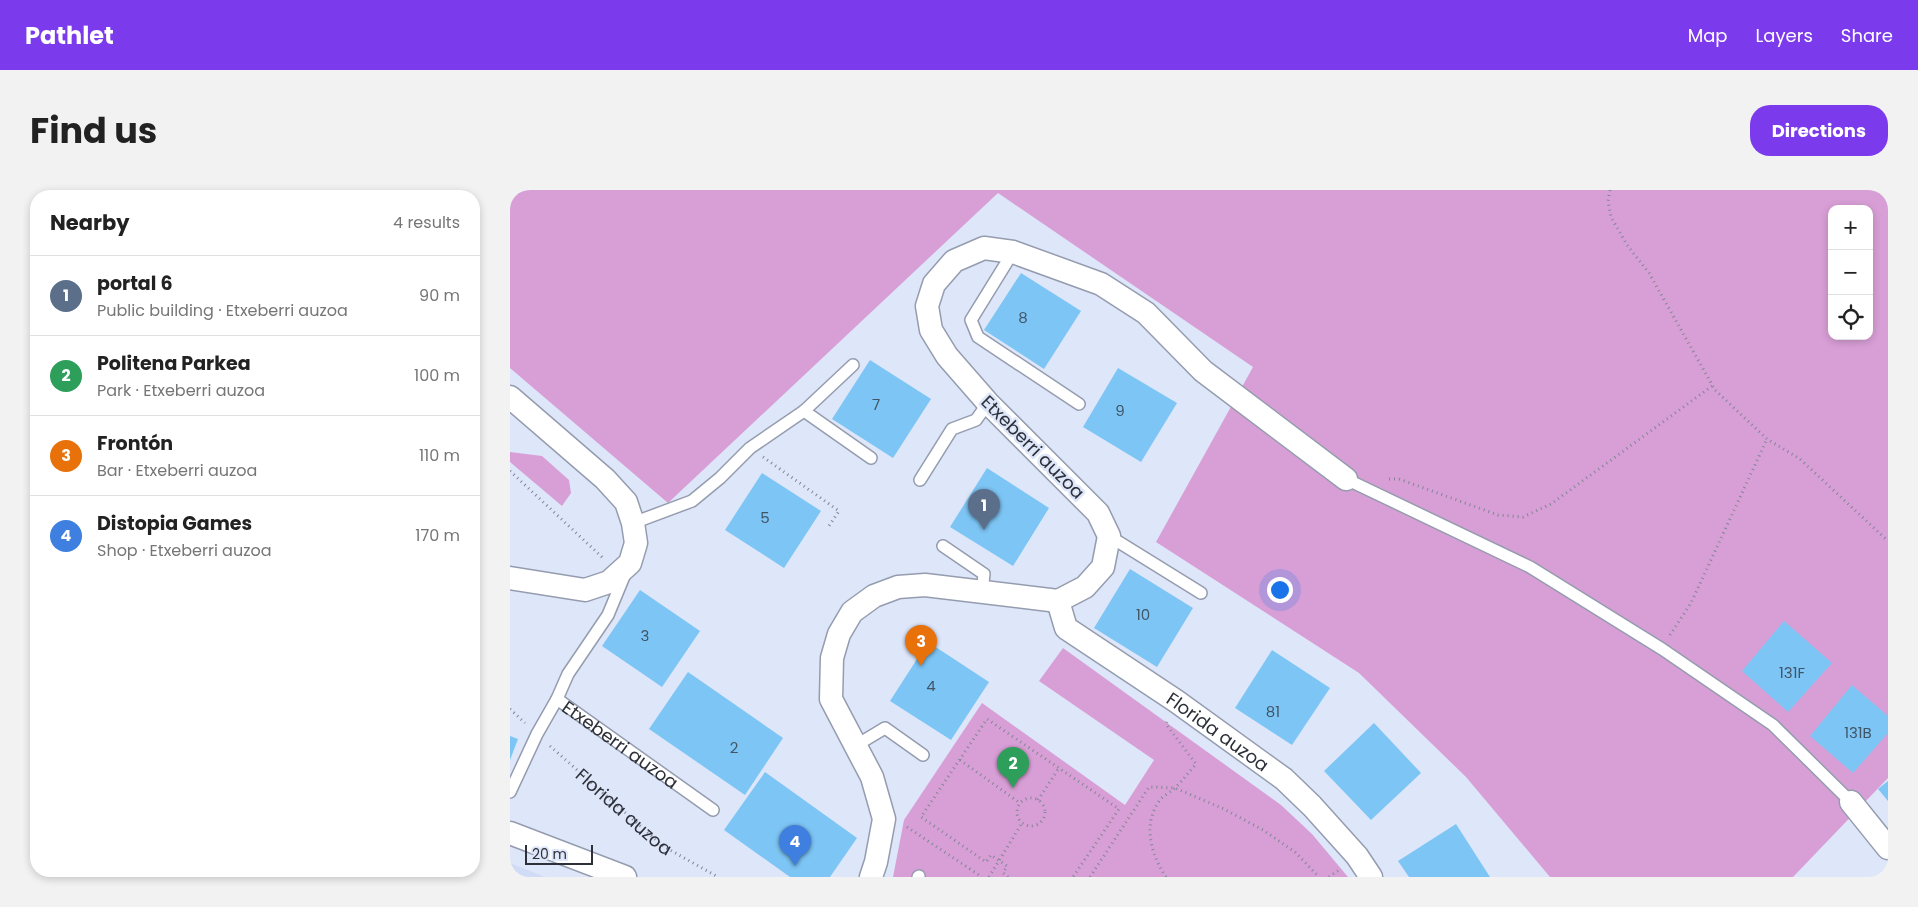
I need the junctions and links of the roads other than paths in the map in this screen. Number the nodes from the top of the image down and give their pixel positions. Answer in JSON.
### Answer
{"nodes":[{"id":1,"x":1013,"y":252,"type":"junction"},
{"id":2,"x":853,"y":365,"type":"dead end"},
{"id":3,"x":510,"y":397,"type":"edge"},
{"id":4,"x":988,"y":402,"type":"junction"},
{"id":5,"x":1080,"y":404,"type":"dead end"},
{"id":6,"x":804,"y":411,"type":"junction"},
{"id":7,"x":871,"y":458,"type":"dead end"},
{"id":8,"x":920,"y":480,"type":"dead end"},
{"id":9,"x":1356,"y":483,"type":"joint"},
{"id":10,"x":633,"y":523,"type":"junction"},
{"id":11,"x":1110,"y":536,"type":"junction"},
{"id":12,"x":943,"y":546,"type":"dead end"},
{"id":13,"x":624,"y":568,"type":"junction"},
{"id":14,"x":510,"y":578,"type":"edge"},
{"id":15,"x":982,"y":592,"type":"junction"},
{"id":16,"x":1201,"y":593,"type":"dead end"},
{"id":17,"x":1058,"y":601,"type":"junction"},
{"id":18,"x":557,"y":699,"type":"junction"},
{"id":19,"x":855,"y":746,"type":"junction"},
{"id":20,"x":923,"y":755,"type":"dead end"},
{"id":21,"x":510,"y":792,"type":"edge"},
{"id":22,"x":1851,"y":802,"type":"joint"},
{"id":23,"x":712,"y":810,"type":"dead end"},
{"id":24,"x":510,"y":833,"type":"edge"},
{"id":25,"x":1888,"y":848,"type":"edge"},
{"id":26,"x":625,"y":877,"type":"edge"},
{"id":27,"x":871,"y":877,"type":"edge"},
{"id":28,"x":1371,"y":877,"type":"edge"}],
"edges":[{"from":1,"to":4,"type":"street","name":"Etxeberri auzoa"},
{"from":1,"to":5,"type":"lane"},
{"from":1,"to":9,"type":"street","name":"Etxeberri auzoa"},
{"from":2,"to":6,"type":"lane"},
{"from":3,"to":10,"type":"street"},
{"from":4,"to":8,"type":"lane"},
{"from":4,"to":11,"type":"street","name":"Etxeberri auzoa"},
{"from":6,"to":7,"type":"lane"},
{"from":6,"to":10,"type":"lane"},
{"from":9,"to":22,"type":"lane"},
{"from":10,"to":13,"type":"street"},
{"from":11,"to":16,"type":"lane"},
{"from":11,"to":17,"type":"street"},
{"from":12,"to":15,"type":"lane"},
{"from":13,"to":14,"type":"street"},
{"from":13,"to":18,"type":"lane","name":"Etxeberri auzoa"},
{"from":15,"to":17,"type":"street"},
{"from":15,"to":19,"type":"street"},
{"from":17,"to":28,"type":"street","name":"Florida auzoa"},
{"from":18,"to":21,"type":"lane"},
{"from":18,"to":23,"type":"lane","name":"Etxeberri auzoa"},
{"from":19,"to":20,"type":"lane"},
{"from":19,"to":27,"type":"street"},
{"from":22,"to":25,"type":"street"},
{"from":24,"to":26,"type":"street"}]}
